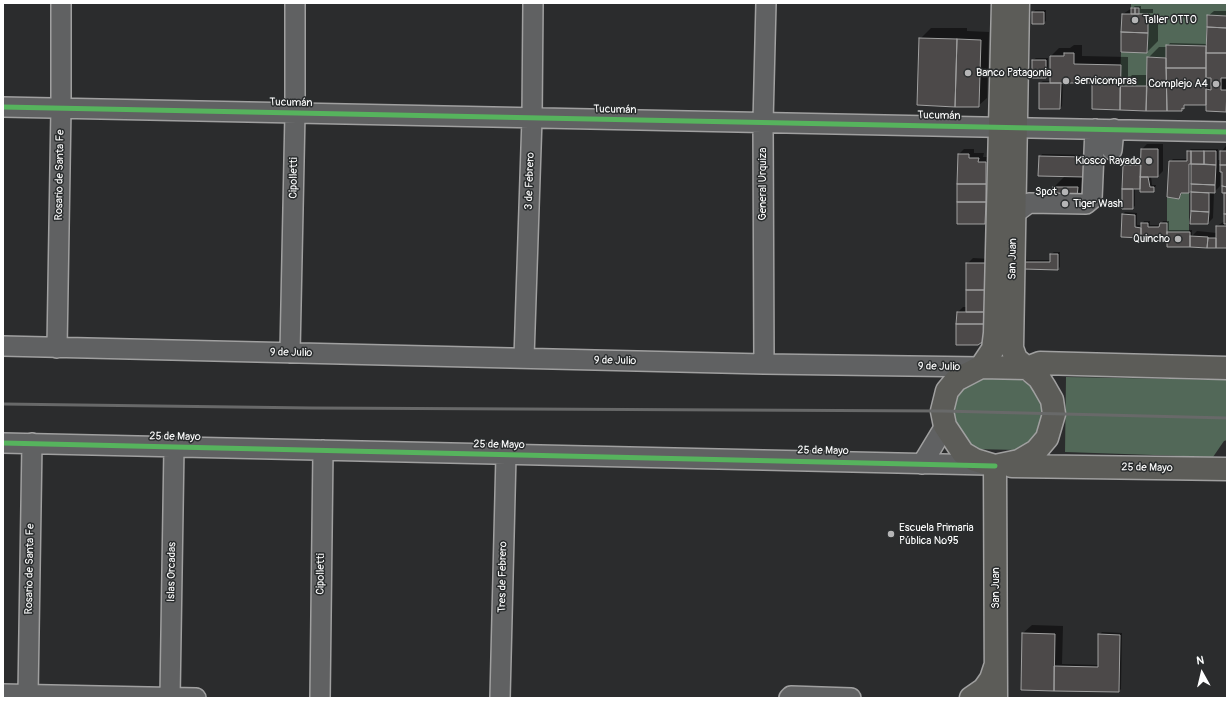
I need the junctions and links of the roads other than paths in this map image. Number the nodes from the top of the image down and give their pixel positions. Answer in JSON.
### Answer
{"nodes":[{"id":1,"x":61,"y":3,"type":"edge"},
{"id":2,"x":295,"y":3,"type":"edge"},
{"id":3,"x":532,"y":3,"type":"edge"},
{"id":4,"x":766,"y":3,"type":"edge"},
{"id":5,"x":1003,"y":3,"type":"edge"},
{"id":6,"x":1018,"y":3,"type":"edge"},
{"id":7,"x":3,"y":107,"type":"edge"},
{"id":8,"x":61,"y":108,"type":"junction"},
{"id":9,"x":295,"y":113,"type":"junction"},
{"id":10,"x":532,"y":118,"type":"junction"},
{"id":11,"x":763,"y":123,"type":"junction"},
{"id":12,"x":1008,"y":127,"type":"junction"},
{"id":13,"x":1095,"y":129,"type":"junction"},
{"id":14,"x":1114,"y":129,"type":"junction"},
{"id":15,"x":1227,"y":132,"type":"edge"},
{"id":16,"x":1112,"y":150,"type":"dead end"},
{"id":17,"x":1014,"y":214,"type":"junction"},
{"id":18,"x":3,"y":346,"type":"edge"},
{"id":19,"x":57,"y":348,"type":"junction"},
{"id":20,"x":290,"y":353,"type":"junction"},
{"id":21,"x":524,"y":358,"type":"junction"},
{"id":22,"x":764,"y":364,"type":"junction"},
{"id":23,"x":981,"y":367,"type":"junction"},
{"id":24,"x":1027,"y":368,"type":"junction"},
{"id":25,"x":1227,"y":368,"type":"edge"},
{"id":26,"x":945,"y":426,"type":"junction"},
{"id":27,"x":3,"y":443,"type":"edge"},
{"id":28,"x":32,"y":443,"type":"junction"},
{"id":29,"x":174,"y":447,"type":"junction"},
{"id":30,"x":322,"y":450,"type":"junction"},
{"id":31,"x":506,"y":455,"type":"junction"},
{"id":32,"x":922,"y":464,"type":"junction"},
{"id":33,"x":995,"y":466,"type":"junction"},
{"id":34,"x":1227,"y":469,"type":"edge"},
{"id":35,"x":997,"y":662,"type":"junction"},
{"id":36,"x":3,"y":694,"type":"edge"},
{"id":37,"x":28,"y":695,"type":"junction"},
{"id":38,"x":790,"y":697,"type":"edge"},
{"id":39,"x":170,"y":698,"type":"edge"},
{"id":40,"x":196,"y":698,"type":"edge"},
{"id":41,"x":320,"y":698,"type":"edge"},
{"id":42,"x":500,"y":698,"type":"edge"},
{"id":43,"x":851,"y":698,"type":"edge"},
{"id":44,"x":971,"y":698,"type":"edge"},
{"id":45,"x":996,"y":698,"type":"edge"}],
"edges":[{"from":1,"to":8,"type":"street","name":"Rosario de Santa Fe"},
{"from":2,"to":9,"type":"street","name":"Cipolletti"},
{"from":3,"to":10,"type":"street","name":"3 de Febrero"},
{"from":4,"to":11,"type":"street","name":"General Urquiza"},
{"from":5,"to":12,"type":"main road","name":"San Juan"},
{"from":6,"to":12,"type":"main road","name":"San Juan"},
{"from":7,"to":8,"type":"street","name":"Tucumán"},
{"from":8,"to":9,"type":"street","name":"Tucumán"},
{"from":8,"to":19,"type":"street","name":"Rosario de Santa Fe"},
{"from":9,"to":10,"type":"street","name":"Tucumán"},
{"from":9,"to":20,"type":"street","name":"Cipolletti"},
{"from":10,"to":11,"type":"street","name":"Tucumán"},
{"from":10,"to":21,"type":"street","name":"3 de Febrero"},
{"from":11,"to":12,"type":"street","name":"Tucumán"},
{"from":11,"to":22,"type":"street","name":"General Urquiza"},
{"from":12,"to":13,"type":"street","name":"Tucumán"},
{"from":12,"to":17,"type":"main road","name":"San Juan"},
{"from":12,"to":23,"type":"main road","name":"San Juan"},
{"from":13,"to":14,"type":"street","name":"Tucumán"},
{"from":13,"to":17,"type":"street"},
{"from":14,"to":15,"type":"street","name":"Tucumán"},
{"from":14,"to":16,"type":"street"},
{"from":17,"to":24,"type":"main road","name":"San Juan"},
{"from":18,"to":19,"type":"street","name":"9 de Julio"},
{"from":19,"to":20,"type":"street","name":"9 de Julio"},
{"from":20,"to":21,"type":"street","name":"9 de Julio"},
{"from":21,"to":22,"type":"street","name":"9 de Julio"},
{"from":22,"to":23,"type":"street","name":"9 de Julio"},
{"from":23,"to":24,"type":"main road","name":"9 de Julio"},
{"from":23,"to":26,"type":"main road","name":"San Juan"},
{"from":24,"to":25,"type":"main road","name":"9 de Julio"},
{"from":24,"to":33,"type":"main road","name":"San Juan"},
{"from":26,"to":32,"type":"street"},
{"from":26,"to":33,"type":"main road","name":"San Juan"},
{"from":27,"to":28,"type":"street","name":"25 de Mayo"},
{"from":28,"to":29,"type":"street","name":"25 de Mayo"},
{"from":28,"to":37,"type":"street","name":"Rosario de Santa Fe"},
{"from":29,"to":30,"type":"street","name":"25 de Mayo"},
{"from":29,"to":39,"type":"street","name":"Islas Orcadas"},
{"from":30,"to":31,"type":"street","name":"25 de Mayo"},
{"from":30,"to":41,"type":"street","name":"Cipolletti"},
{"from":31,"to":32,"type":"street","name":"25 de Mayo"},
{"from":31,"to":42,"type":"street","name":"Tres de Febrero"},
{"from":32,"to":33,"type":"street","name":"25 de Mayo"},
{"from":33,"to":34,"type":"main road","name":"25 de Mayo"},
{"from":33,"to":35,"type":"main road","name":"San Juan"},
{"from":35,"to":44,"type":"main road","name":"San Juan"},
{"from":35,"to":45,"type":"main road","name":"San Juan"},
{"from":36,"to":37,"type":"street"},
{"from":37,"to":39,"type":"street"},
{"from":38,"to":43,"type":"street"},
{"from":39,"to":40,"type":"street"}]}
